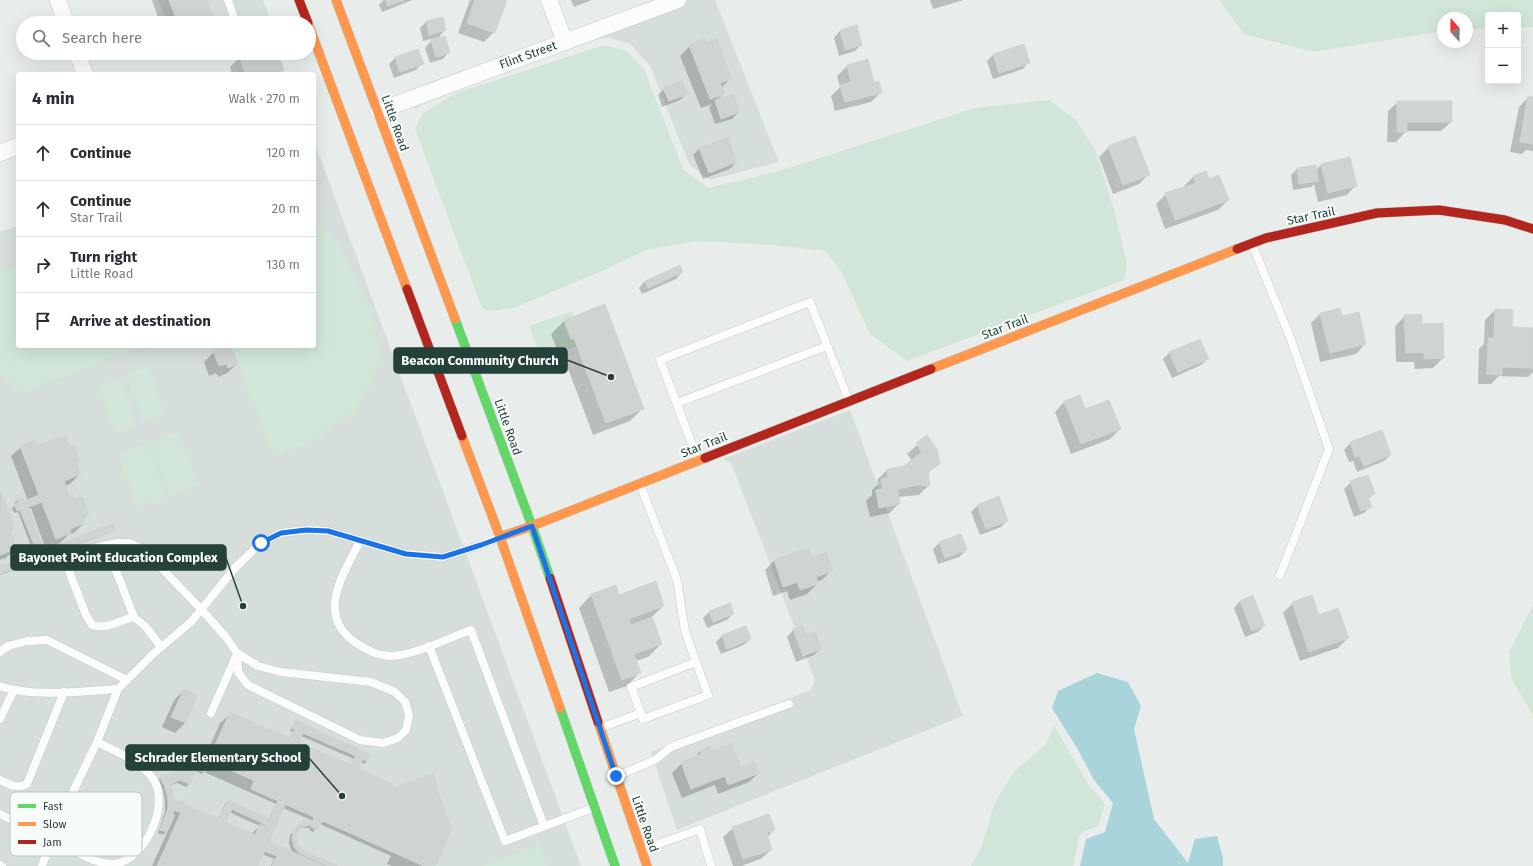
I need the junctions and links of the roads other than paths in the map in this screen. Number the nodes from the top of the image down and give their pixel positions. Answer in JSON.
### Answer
{"nodes":[{"id":1,"x":58,"y":0,"type":"edge"},
{"id":2,"x":228,"y":0,"type":"edge"},
{"id":3,"x":299,"y":0,"type":"edge"},
{"id":4,"x":336,"y":0,"type":"edge"},
{"id":5,"x":549,"y":0,"type":"edge"},
{"id":6,"x":678,"y":0,"type":"edge"},
{"id":7,"x":64,"y":16,"type":"edge"},
{"id":8,"x":234,"y":16,"type":"edge"},
{"id":9,"x":305,"y":16,"type":"edge"},
{"id":10,"x":565,"y":42,"type":"junction"},
{"id":11,"x":316,"y":45,"type":"edge"},
{"id":12,"x":80,"y":60,"type":"edge"},
{"id":13,"x":84,"y":72,"type":"edge"},
{"id":14,"x":378,"y":111,"type":"junction"},
{"id":15,"x":16,"y":147,"type":"edge"},
{"id":16,"x":0,"y":153,"type":"edge"},
{"id":17,"x":1533,"y":229,"type":"edge"},
{"id":18,"x":1252,"y":243,"type":"junction"},
{"id":19,"x":827,"y":346,"type":"junction"},
{"id":20,"x":848,"y":401,"type":"junction"},
{"id":21,"x":677,"y":403,"type":"junction"},
{"id":22,"x":699,"y":460,"type":"junction"},
{"id":23,"x":640,"y":483,"type":"junction"},
{"id":24,"x":532,"y":526,"type":"junction"},
{"id":25,"x":500,"y":537,"type":"junction"},
{"id":26,"x":360,"y":541,"type":"junction"},
{"id":27,"x":106,"y":545,"type":"junction"},
{"id":28,"x":1280,"y":575,"type":"dead end"},
{"id":29,"x":201,"y":610,"type":"junction"},
{"id":30,"x":134,"y":617,"type":"junction"},
{"id":31,"x":429,"y":646,"type":"junction"},
{"id":32,"x":161,"y":647,"type":"junction"},
{"id":33,"x":0,"y":652,"type":"edge"},
{"id":34,"x":237,"y":653,"type":"junction"},
{"id":35,"x":696,"y":662,"type":"junction"},
{"id":36,"x":127,"y":680,"type":"junction"},
{"id":37,"x":0,"y":686,"type":"edge"},
{"id":38,"x":118,"y":689,"type":"junction"},
{"id":39,"x":14,"y":690,"type":"junction"},
{"id":40,"x":64,"y":692,"type":"junction"},
{"id":41,"x":789,"y":704,"type":"dead end"},
{"id":42,"x":211,"y":713,"type":"dead end"},
{"id":43,"x":641,"y":713,"type":"junction"},
{"id":44,"x":0,"y":719,"type":"edge"},
{"id":45,"x":600,"y":728,"type":"junction"},
{"id":46,"x":97,"y":742,"type":"junction"},
{"id":47,"x":616,"y":776,"type":"junction"},
{"id":48,"x":0,"y":780,"type":"edge"},
{"id":49,"x":73,"y":792,"type":"edge"},
{"id":50,"x":596,"y":807,"type":"junction"},
{"id":51,"x":0,"y":814,"type":"edge"},
{"id":52,"x":10,"y":819,"type":"edge"},
{"id":53,"x":544,"y":826,"type":"junction"},
{"id":54,"x":142,"y":845,"type":"edge"},
{"id":55,"x":642,"y":850,"type":"junction"},
{"id":56,"x":45,"y":856,"type":"edge"},
{"id":57,"x":85,"y":856,"type":"edge"},
{"id":58,"x":131,"y":856,"type":"edge"},
{"id":59,"x":42,"y":866,"type":"edge"},
{"id":60,"x":615,"y":866,"type":"edge"},
{"id":61,"x":647,"y":866,"type":"edge"},
{"id":62,"x":711,"y":866,"type":"edge"}],
"edges":[{"from":1,"to":7,"type":"street"},
{"from":2,"to":8,"type":"lane"},
{"from":3,"to":9,"type":"main road"},
{"from":4,"to":14,"type":"main road","name":"Little Road"},
{"from":5,"to":10,"type":"street"},
{"from":6,"to":10,"type":"street","name":"Flint Street"},
{"from":10,"to":14,"type":"street","name":"Flint Street"},
{"from":11,"to":25,"type":"main road"},
{"from":12,"to":13,"type":"street"},
{"from":14,"to":24,"type":"main road","name":"Little Road"},
{"from":15,"to":16,"type":"street"},
{"from":17,"to":18,"type":"main road","name":"Star Trail"},
{"from":18,"to":20,"type":"main road","name":"Star Trail"},
{"from":18,"to":28,"type":"lane"},
{"from":19,"to":20,"type":"lane"},
{"from":19,"to":21,"type":"lane"},
{"from":19,"to":21,"type":"lane"},
{"from":20,"to":22,"type":"main road","name":"Star Trail"},
{"from":21,"to":22,"type":"lane"},
{"from":22,"to":23,"type":"main road","name":"Star Trail"},
{"from":23,"to":24,"type":"main road","name":"Star Trail"},
{"from":23,"to":35,"type":"lane"},
{"from":24,"to":25,"type":"main road","name":"Star Trail"},
{"from":24,"to":45,"type":"main road","name":"Little Road"},
{"from":25,"to":26,"type":"lane"},
{"from":25,"to":50,"type":"main road"},
{"from":26,"to":29,"type":"lane"},
{"from":26,"to":31,"type":"lane"},
{"from":27,"to":29,"type":"lane"},
{"from":27,"to":30,"type":"lane"},
{"from":27,"to":30,"type":"lane"},
{"from":29,"to":32,"type":"lane"},
{"from":29,"to":34,"type":"lane"},
{"from":30,"to":32,"type":"lane"},
{"from":31,"to":53,"type":"lane"},
{"from":31,"to":53,"type":"lane"},
{"from":32,"to":36,"type":"lane"},
{"from":33,"to":36,"type":"lane"},
{"from":34,"to":34,"type":"lane"},
{"from":34,"to":42,"type":"lane"},
{"from":35,"to":43,"type":"lane"},
{"from":35,"to":43,"type":"lane"},
{"from":36,"to":38,"type":"lane"},
{"from":37,"to":39,"type":"lane"},
{"from":38,"to":40,"type":"lane"},
{"from":38,"to":46,"type":"lane"},
{"from":39,"to":40,"type":"lane"},
{"from":39,"to":44,"type":"lane"},
{"from":40,"to":48,"type":"lane"},
{"from":41,"to":47,"type":"lane"},
{"from":43,"to":45,"type":"lane"},
{"from":45,"to":47,"type":"main road","name":"Little Road"},
{"from":46,"to":49,"type":"lane"},
{"from":46,"to":54,"type":"lane"},
{"from":47,"to":55,"type":"main road","name":"Little Road"},
{"from":50,"to":53,"type":"lane"},
{"from":50,"to":60,"type":"main road"},
{"from":51,"to":52,"type":"lane"},
{"from":55,"to":61,"type":"main road","name":"Little Road"},
{"from":55,"to":62,"type":"lane"},
{"from":56,"to":59,"type":"lane"},
{"from":57,"to":58,"type":"lane"}]}
